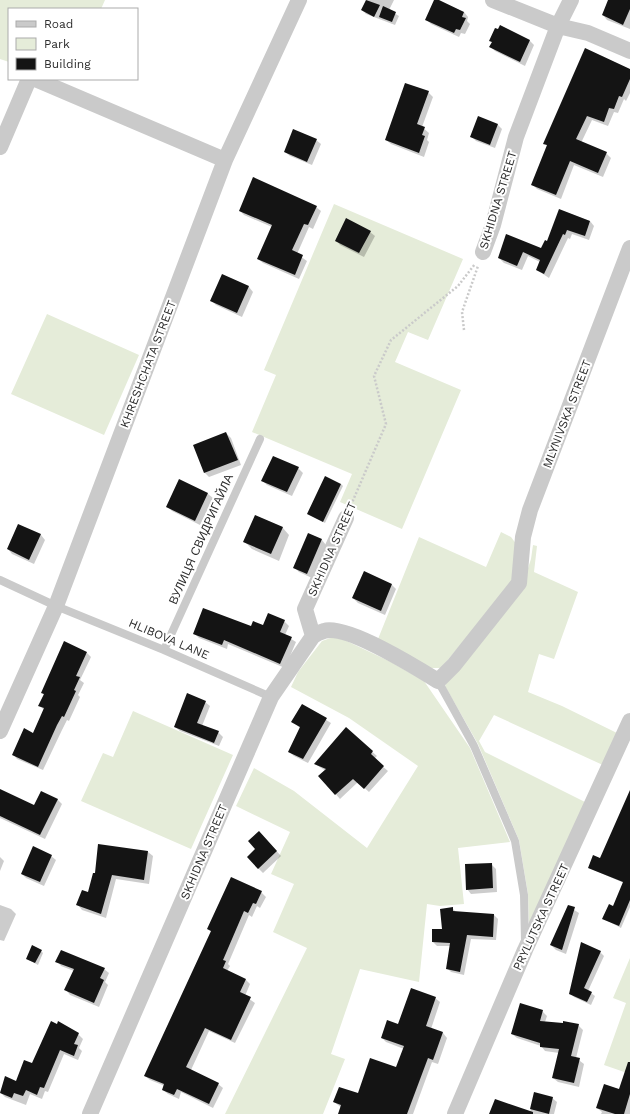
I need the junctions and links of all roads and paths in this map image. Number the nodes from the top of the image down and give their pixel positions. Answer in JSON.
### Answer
{"nodes":[{"id":1,"x":300,"y":0,"type":"edge"},
{"id":2,"x":493,"y":0,"type":"edge"},
{"id":3,"x":571,"y":0,"type":"edge"},
{"id":4,"x":558,"y":26,"type":"junction"},
{"id":5,"x":630,"y":51,"type":"edge"},
{"id":6,"x":29,"y":80,"type":"edge"},
{"id":7,"x":38,"y":80,"type":"edge"},
{"id":8,"x":0,"y":147,"type":"edge"},
{"id":9,"x":225,"y":160,"type":"junction"},
{"id":10,"x":630,"y":248,"type":"edge"},
{"id":11,"x":483,"y":252,"type":"junction"},
{"id":12,"x":464,"y":330,"type":"dead end"},
{"id":13,"x":260,"y":439,"type":"dead end"},
{"id":14,"x":346,"y":518,"type":"joint"},
{"id":15,"x":0,"y":580,"type":"edge"},
{"id":16,"x":56,"y":606,"type":"junction"},
{"id":17,"x":313,"y":636,"type":"junction"},
{"id":18,"x":164,"y":650,"type":"junction"},
{"id":19,"x":438,"y":681,"type":"junction"},
{"id":20,"x":271,"y":697,"type":"junction"},
{"id":21,"x":630,"y":721,"type":"edge"},
{"id":22,"x":0,"y":731,"type":"edge"},
{"id":23,"x":525,"y":950,"type":"junction"},
{"id":24,"x":90,"y":1114,"type":"edge"},
{"id":25,"x":455,"y":1114,"type":"edge"}],
"edges":[{"from":1,"to":9,"type":"street","name":"KHRESHCHATA STREET"},
{"from":2,"to":4,"type":"street"},
{"from":3,"to":4,"type":"street","name":"SKHIDNA STREET"},
{"from":4,"to":5,"type":"street"},
{"from":4,"to":11,"type":"street","name":"SKHIDNA STREET"},
{"from":6,"to":8,"type":"street"},
{"from":7,"to":9,"type":"street"},
{"from":9,"to":16,"type":"street","name":"KHRESHCHATA STREET"},
{"from":10,"to":19,"type":"street","name":"MLYNIVSKA STREET"},
{"from":11,"to":12,"type":"path"},
{"from":11,"to":14,"type":"path","name":"SKHIDNA STREET"},
{"from":13,"to":18,"type":"lane","name":"ВУЛИЦЯ СВИДРИГАЙЛА"},
{"from":14,"to":17,"type":"street","name":"SKHIDNA STREET"},
{"from":15,"to":16,"type":"lane","name":"HLIBOVA LANE"},
{"from":16,"to":18,"type":"lane","name":"HLIBOVA LANE"},
{"from":16,"to":22,"type":"street","name":"KHRESHCHATA STREET"},
{"from":17,"to":19,"type":"street"},
{"from":17,"to":20,"type":"street","name":"SKHIDNA STREET"},
{"from":18,"to":20,"type":"lane","name":"HLIBOVA LANE"},
{"from":19,"to":23,"type":"lane"},
{"from":20,"to":24,"type":"street","name":"SKHIDNA STREET"},
{"from":21,"to":23,"type":"street","name":"PRYLUTSKA STREET"},
{"from":23,"to":25,"type":"street","name":"PRYLUTSKA STREET"}]}
